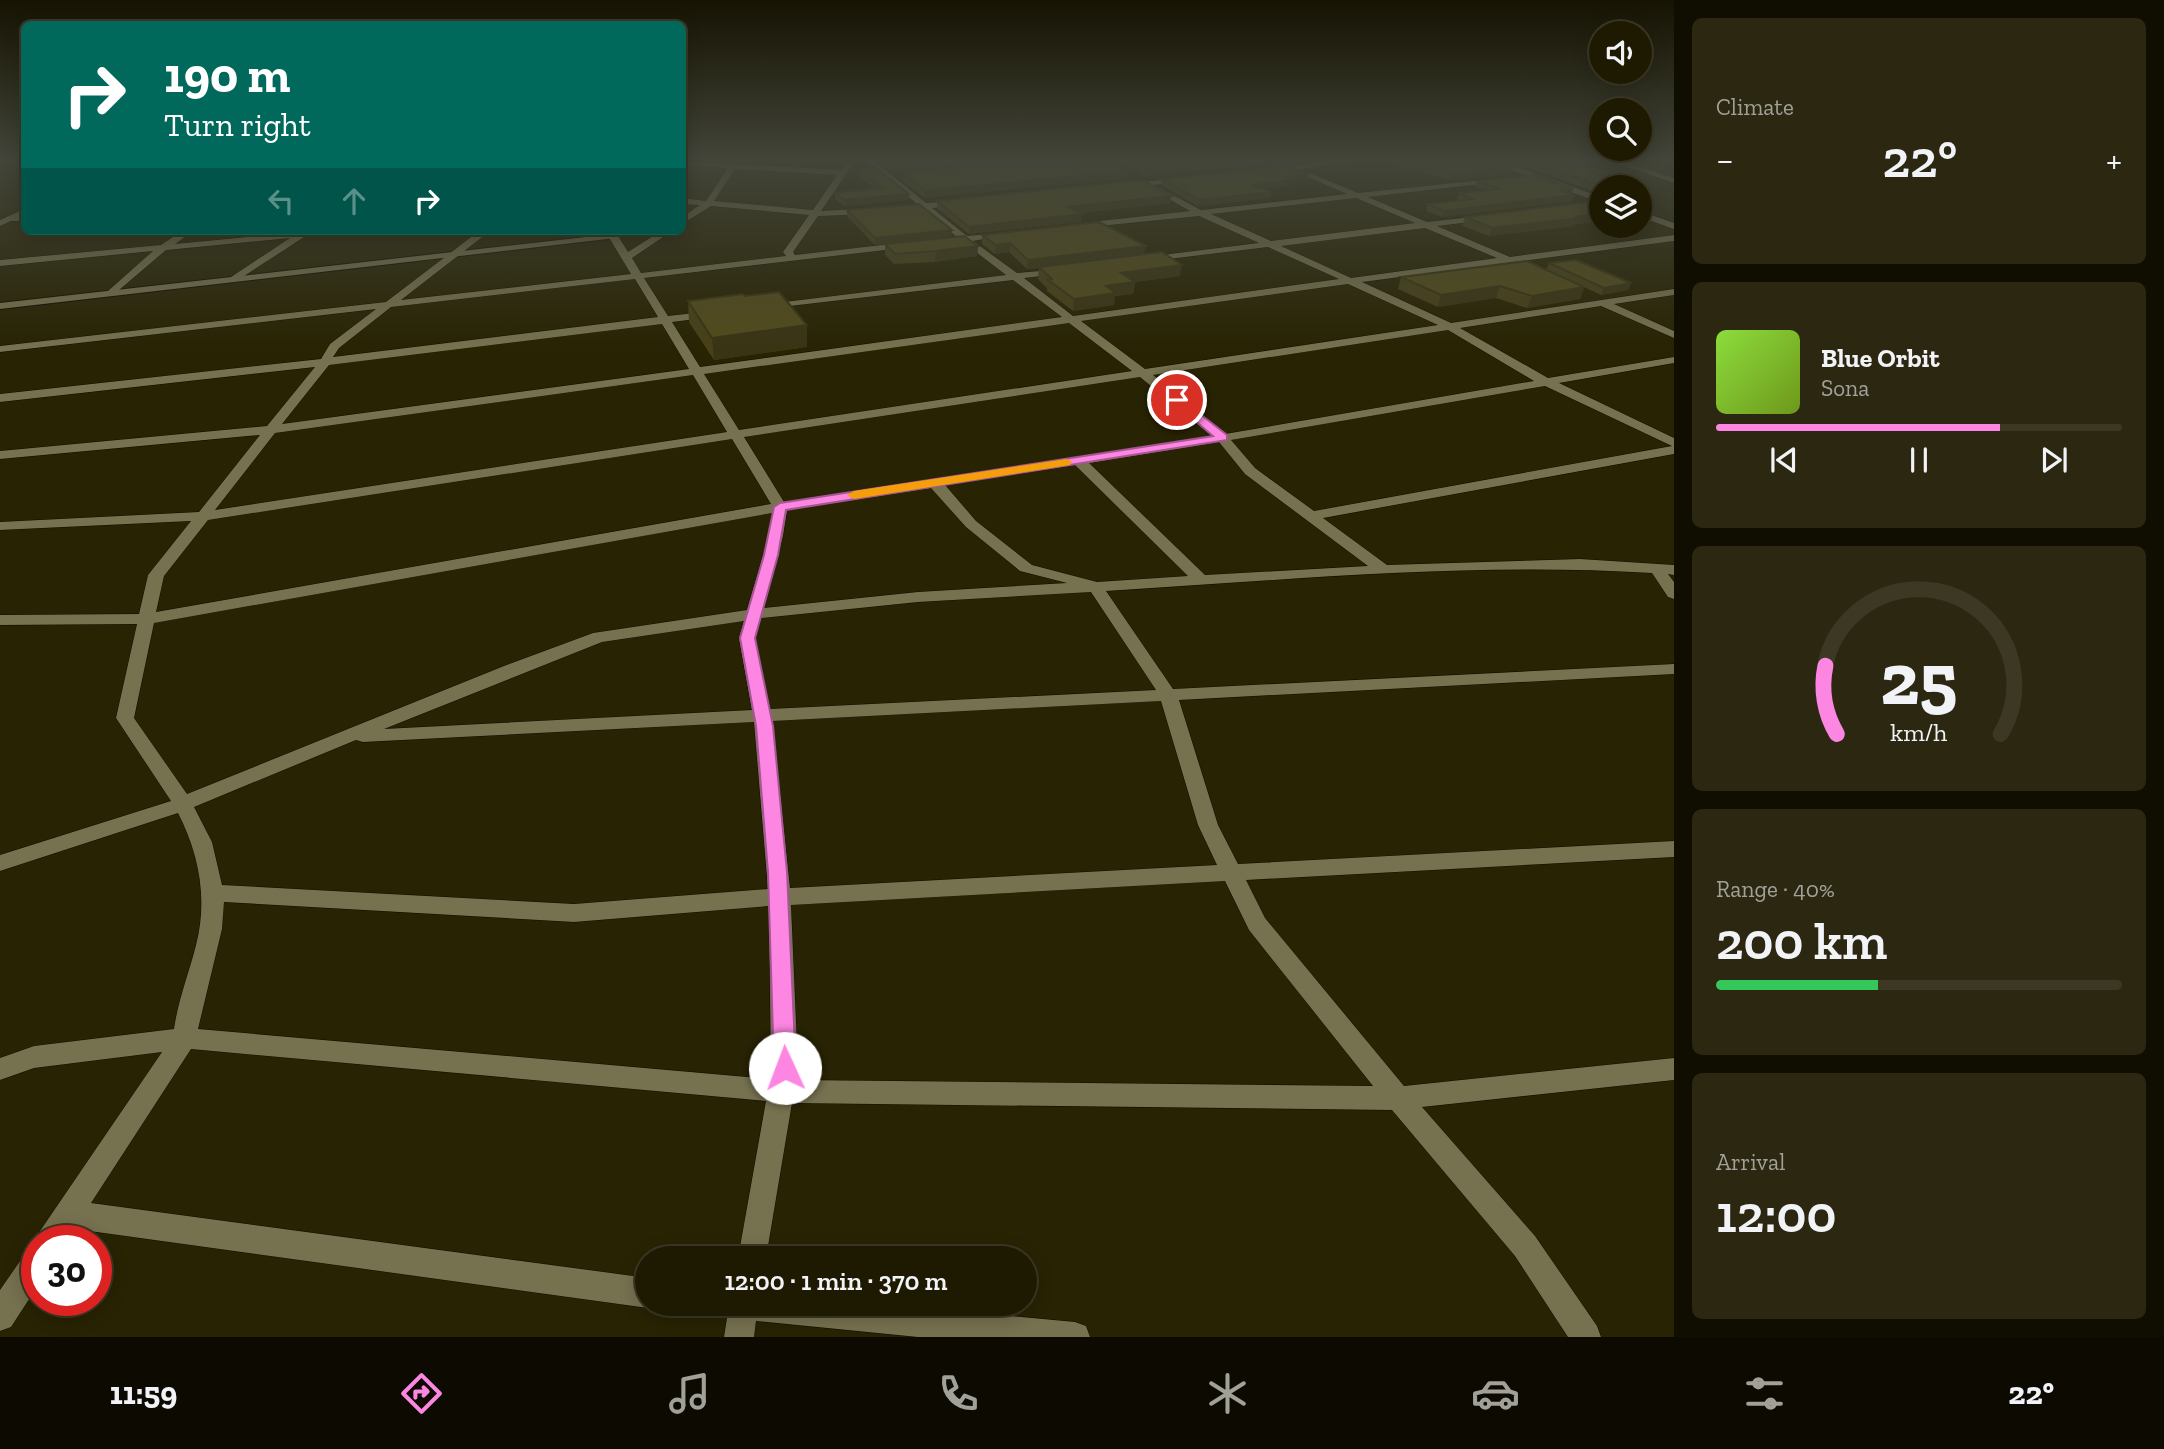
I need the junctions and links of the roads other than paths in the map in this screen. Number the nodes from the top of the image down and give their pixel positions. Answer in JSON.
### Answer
{"nodes":[{"id":1,"x":808,"y":222,"type":"edge"},
{"id":2,"x":944,"y":222,"type":"edge"},
{"id":3,"x":1120,"y":222,"type":"edge"},
{"id":4,"x":1218,"y":222,"type":"edge"},
{"id":5,"x":1420,"y":222,"type":"edge"},
{"id":6,"x":1446,"y":222,"type":"edge"},
{"id":7,"x":1426,"y":225,"type":"junction"},
{"id":8,"x":1076,"y":227,"type":"edge"},
{"id":9,"x":1020,"y":233,"type":"edge"},
{"id":10,"x":182,"y":235,"type":"edge"},
{"id":11,"x":285,"y":235,"type":"edge"},
{"id":12,"x":302,"y":235,"type":"edge"},
{"id":13,"x":479,"y":235,"type":"edge"},
{"id":14,"x":597,"y":235,"type":"edge"},
{"id":15,"x":613,"y":235,"type":"edge"},
{"id":16,"x":661,"y":235,"type":"edge"},
{"id":17,"x":1674,"y":238,"type":"edge"},
{"id":18,"x":965,"y":239,"type":"junction"},
{"id":19,"x":939,"y":242,"type":"edge"},
{"id":20,"x":926,"y":243,"type":"edge"},
{"id":21,"x":1268,"y":245,"type":"junction"},
{"id":22,"x":164,"y":247,"type":"junction"},
{"id":23,"x":453,"y":254,"type":"junction"},
{"id":24,"x":627,"y":257,"type":"junction"},
{"id":25,"x":793,"y":258,"type":"junction"},
{"id":26,"x":1509,"y":260,"type":"junction"},
{"id":27,"x":1135,"y":261,"type":"edge"},
{"id":28,"x":0,"y":263,"type":"edge"},
{"id":29,"x":1069,"y":270,"type":"edge"},
{"id":30,"x":1532,"y":271,"type":"edge"},
{"id":31,"x":1016,"y":276,"type":"junction"},
{"id":32,"x":638,"y":277,"type":"junction"},
{"id":33,"x":235,"y":279,"type":"junction"},
{"id":34,"x":1348,"y":281,"type":"junction"},
{"id":35,"x":1578,"y":292,"type":"edge"},
{"id":36,"x":1674,"y":292,"type":"edge"},
{"id":37,"x":112,"y":293,"type":"junction"},
{"id":38,"x":1601,"y":302,"type":"junction"},
{"id":39,"x":387,"y":305,"type":"junction"},
{"id":40,"x":0,"y":306,"type":"edge"},
{"id":41,"x":761,"y":308,"type":"edge"},
{"id":42,"x":721,"y":313,"type":"edge"},
{"id":43,"x":667,"y":319,"type":"junction"},
{"id":44,"x":1073,"y":319,"type":"junction"},
{"id":45,"x":1446,"y":324,"type":"junction"},
{"id":46,"x":1674,"y":335,"type":"edge"},
{"id":47,"x":0,"y":349,"type":"edge"},
{"id":48,"x":1674,"y":360,"type":"edge"},
{"id":49,"x":325,"y":362,"type":"junction"},
{"id":50,"x":697,"y":371,"type":"junction"},
{"id":51,"x":1141,"y":372,"type":"junction"},
{"id":52,"x":1545,"y":381,"type":"junction"},
{"id":53,"x":0,"y":398,"type":"edge"},
{"id":54,"x":270,"y":430,"type":"junction"},
{"id":55,"x":734,"y":434,"type":"junction"},
{"id":56,"x":1222,"y":438,"type":"junction"},
{"id":57,"x":1674,"y":443,"type":"edge"},
{"id":58,"x":1674,"y":450,"type":"edge"},
{"id":59,"x":0,"y":455,"type":"edge"},
{"id":60,"x":1079,"y":460,"type":"junction"},
{"id":61,"x":935,"y":483,"type":"junction"},
{"id":62,"x":780,"y":507,"type":"junction"},
{"id":63,"x":202,"y":516,"type":"junction"},
{"id":64,"x":1311,"y":516,"type":"junction"},
{"id":65,"x":0,"y":526,"type":"edge"},
{"id":66,"x":1384,"y":570,"type":"junction"},
{"id":67,"x":1665,"y":570,"type":"edge"},
{"id":68,"x":1201,"y":580,"type":"junction"},
{"id":69,"x":1096,"y":586,"type":"junction"},
{"id":70,"x":1674,"y":594,"type":"edge"},
{"id":71,"x":755,"y":614,"type":"junction"},
{"id":72,"x":146,"y":619,"type":"junction"},
{"id":73,"x":0,"y":621,"type":"edge"},
{"id":74,"x":1674,"y":669,"type":"edge"},
{"id":75,"x":1168,"y":695,"type":"junction"},
{"id":76,"x":762,"y":716,"type":"junction"},
{"id":77,"x":349,"y":737,"type":"junction"},
{"id":78,"x":183,"y":804,"type":"junction"},
{"id":79,"x":1674,"y":849,"type":"edge"},
{"id":80,"x":0,"y":863,"type":"edge"},
{"id":81,"x":1232,"y":873,"type":"junction"},
{"id":82,"x":212,"y":893,"type":"junction"},
{"id":83,"x":780,"y":897,"type":"junction"},
{"id":84,"x":185,"y":1038,"type":"junction"},
{"id":85,"x":0,"y":1069,"type":"edge"},
{"id":86,"x":1674,"y":1069,"type":"edge"},
{"id":87,"x":781,"y":1091,"type":"junction"},
{"id":88,"x":1398,"y":1098,"type":"junction"},
{"id":89,"x":68,"y":1214,"type":"junction"},
{"id":90,"x":61,"y":1225,"type":"edge"},
{"id":91,"x":754,"y":1246,"type":"edge"},
{"id":92,"x":21,"y":1285,"type":"edge"},
{"id":93,"x":635,"y":1291,"type":"edge"},
{"id":94,"x":0,"y":1316,"type":"edge"},
{"id":95,"x":739,"y":1316,"type":"edge"},
{"id":96,"x":861,"y":1316,"type":"edge"},
{"id":97,"x":738,"y":1337,"type":"edge"},
{"id":98,"x":1074,"y":1337,"type":"edge"},
{"id":99,"x":1586,"y":1337,"type":"edge"}],
"edges":[{"from":1,"to":25,"type":"street"},
{"from":2,"to":18,"type":"street"},
{"from":3,"to":8,"type":"street"},
{"from":4,"to":21,"type":"street"},
{"from":5,"to":7,"type":"street"},
{"from":6,"to":7,"type":"street"},
{"from":7,"to":21,"type":"street"},
{"from":7,"to":26,"type":"street"},
{"from":9,"to":18,"type":"street"},
{"from":10,"to":22,"type":"street"},
{"from":11,"to":22,"type":"street"},
{"from":12,"to":33,"type":"street"},
{"from":13,"to":23,"type":"street"},
{"from":14,"to":23,"type":"lane"},
{"from":15,"to":24,"type":"street"},
{"from":16,"to":24,"type":"street"},
{"from":17,"to":26,"type":"street"},
{"from":18,"to":19,"type":"street"},
{"from":18,"to":31,"type":"street"},
{"from":20,"to":25,"type":"street"},
{"from":21,"to":27,"type":"street"},
{"from":21,"to":34,"type":"street"},
{"from":22,"to":28,"type":"street"},
{"from":22,"to":37,"type":"street"},
{"from":23,"to":33,"type":"lane"},
{"from":23,"to":39,"type":"street"},
{"from":24,"to":32,"type":"street"},
{"from":25,"to":32,"type":"street"},
{"from":26,"to":30,"type":"street"},
{"from":26,"to":34,"type":"street"},
{"from":29,"to":31,"type":"street"},
{"from":31,"to":41,"type":"street"},
{"from":31,"to":44,"type":"street"},
{"from":32,"to":39,"type":"street"},
{"from":32,"to":43,"type":"street"},
{"from":33,"to":37,"type":"lane"},
{"from":34,"to":44,"type":"street"},
{"from":34,"to":45,"type":"street"},
{"from":35,"to":38,"type":"street"},
{"from":36,"to":38,"type":"street"},
{"from":37,"to":40,"type":"lane"},
{"from":38,"to":45,"type":"street"},
{"from":38,"to":46,"type":"street"},
{"from":39,"to":47,"type":"street"},
{"from":39,"to":49,"type":"street"},
{"from":42,"to":43,"type":"street"},
{"from":43,"to":49,"type":"street"},
{"from":43,"to":50,"type":"street"},
{"from":44,"to":50,"type":"street"},
{"from":44,"to":51,"type":"street"},
{"from":45,"to":51,"type":"street"},
{"from":45,"to":52,"type":"street"},
{"from":48,"to":52,"type":"street"},
{"from":49,"to":53,"type":"street"},
{"from":49,"to":54,"type":"street"},
{"from":50,"to":54,"type":"street"},
{"from":50,"to":55,"type":"street"},
{"from":51,"to":55,"type":"street"},
{"from":51,"to":56,"type":"street"},
{"from":52,"to":56,"type":"street"},
{"from":52,"to":57,"type":"street"},
{"from":54,"to":59,"type":"street"},
{"from":54,"to":63,"type":"street"},
{"from":55,"to":62,"type":"street"},
{"from":55,"to":63,"type":"street"},
{"from":56,"to":60,"type":"street"},
{"from":56,"to":64,"type":"street"},
{"from":58,"to":64,"type":"street"},
{"from":60,"to":61,"type":"street"},
{"from":60,"to":68,"type":"street"},
{"from":61,"to":62,"type":"street"},
{"from":61,"to":69,"type":"street"},
{"from":62,"to":71,"type":"street"},
{"from":62,"to":72,"type":"street"},
{"from":63,"to":65,"type":"street"},
{"from":63,"to":72,"type":"street"},
{"from":64,"to":66,"type":"street"},
{"from":66,"to":67,"type":"street"},
{"from":66,"to":68,"type":"street"},
{"from":67,"to":70,"type":"street"},
{"from":68,"to":69,"type":"street"},
{"from":69,"to":71,"type":"street"},
{"from":69,"to":75,"type":"street"},
{"from":71,"to":76,"type":"street"},
{"from":71,"to":77,"type":"street"},
{"from":72,"to":73,"type":"street"},
{"from":72,"to":78,"type":"street"},
{"from":74,"to":75,"type":"street"},
{"from":75,"to":76,"type":"street"},
{"from":75,"to":81,"type":"street"},
{"from":76,"to":77,"type":"street"},
{"from":76,"to":83,"type":"street"},
{"from":77,"to":78,"type":"street"},
{"from":78,"to":80,"type":"street"},
{"from":78,"to":82,"type":"street"},
{"from":79,"to":81,"type":"street"},
{"from":81,"to":83,"type":"street"},
{"from":81,"to":88,"type":"street"},
{"from":82,"to":83,"type":"street"},
{"from":82,"to":84,"type":"street"},
{"from":83,"to":87,"type":"street"},
{"from":84,"to":85,"type":"street"},
{"from":84,"to":87,"type":"street"},
{"from":84,"to":89,"type":"street"},
{"from":86,"to":88,"type":"street"},
{"from":87,"to":88,"type":"street"},
{"from":87,"to":91,"type":"street"},
{"from":88,"to":99,"type":"street"},
{"from":89,"to":90,"type":"street"},
{"from":89,"to":93,"type":"street"},
{"from":92,"to":94,"type":"street"},
{"from":95,"to":97,"type":"street"},
{"from":96,"to":98,"type":"street"}]}
